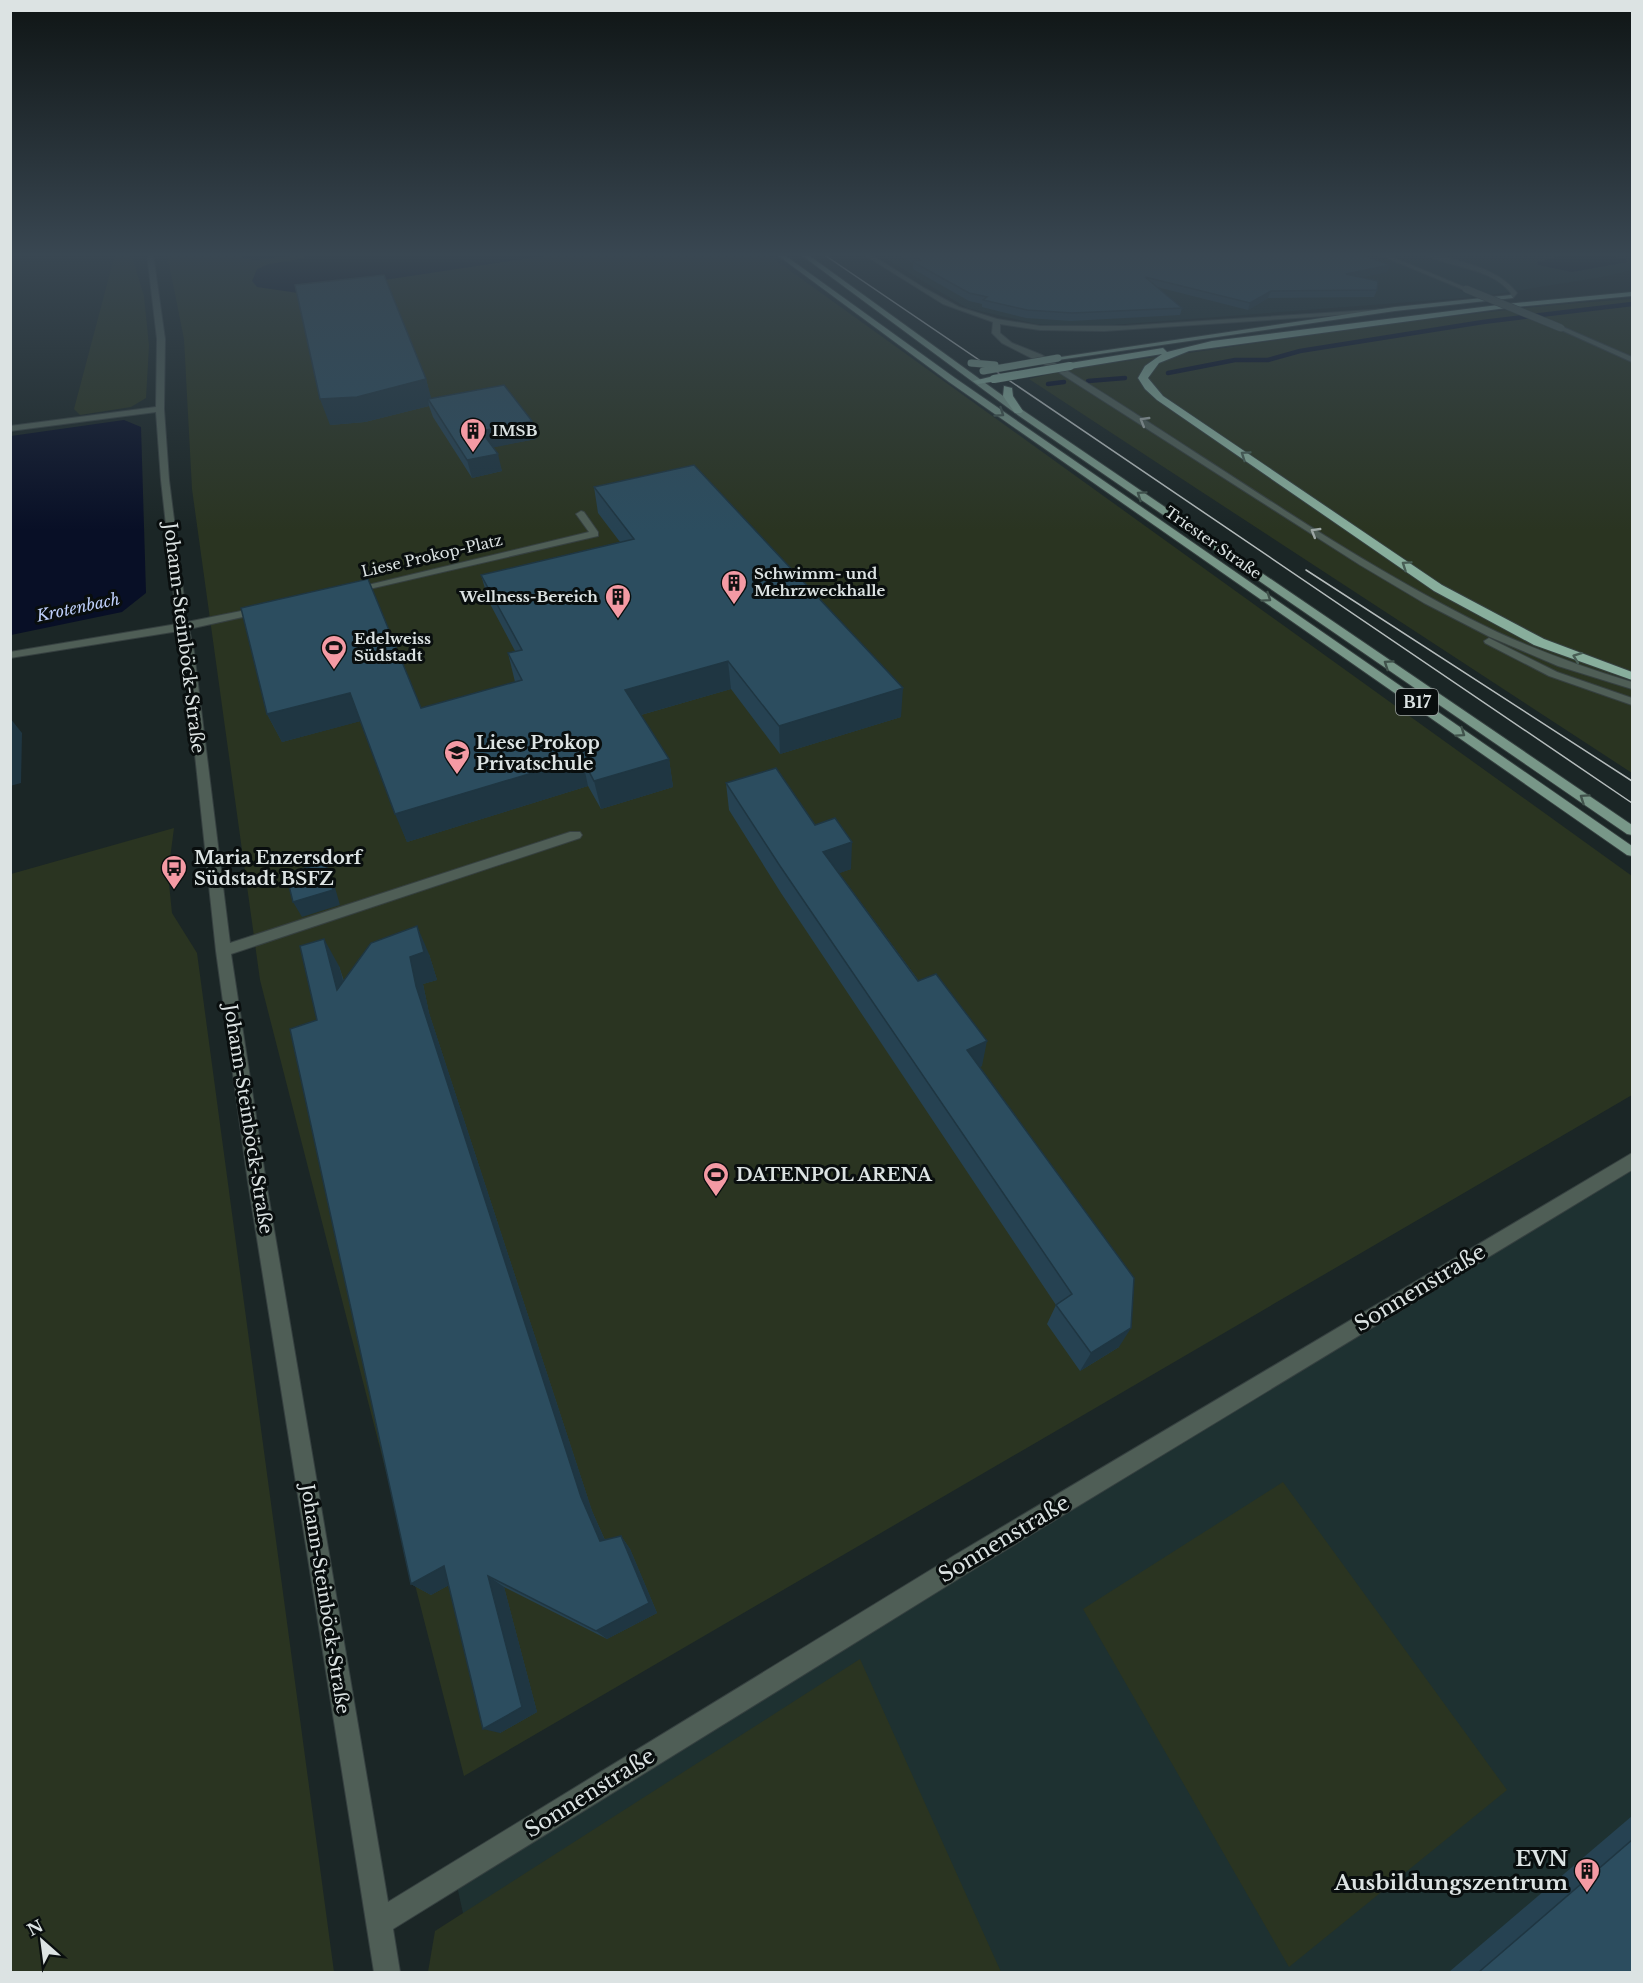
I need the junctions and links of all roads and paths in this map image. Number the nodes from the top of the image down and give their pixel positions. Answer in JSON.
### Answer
{"nodes":[{"id":1,"x":161,"y":347,"type":"edge"},
{"id":2,"x":906,"y":347,"type":"edge"},
{"id":3,"x":933,"y":347,"type":"edge"},
{"id":4,"x":1017,"y":347,"type":"edge"},
{"id":5,"x":1137,"y":347,"type":"edge"},
{"id":6,"x":1199,"y":347,"type":"edge"},
{"id":7,"x":1208,"y":347,"type":"edge"},
{"id":8,"x":1602,"y":347,"type":"edge"},
{"id":9,"x":943,"y":354,"type":"junction"},
{"id":10,"x":1632,"y":360,"type":"edge"},
{"id":11,"x":1004,"y":366,"type":"junction"},
{"id":12,"x":1028,"y":373,"type":"junction"},
{"id":13,"x":969,"y":374,"type":"junction"},
{"id":14,"x":952,"y":380,"type":"junction"},
{"id":15,"x":978,"y":381,"type":"junction"},
{"id":16,"x":160,"y":409,"type":"junction"},
{"id":17,"x":1018,"y":411,"type":"junction"},
{"id":18,"x":10,"y":429,"type":"edge"},
{"id":19,"x":581,"y":514,"type":"dead end"},
{"id":20,"x":342,"y":592,"type":"edge"},
{"id":21,"x":276,"y":607,"type":"edge"},
{"id":22,"x":1445,"y":609,"type":"junction"},
{"id":23,"x":181,"y":627,"type":"junction"},
{"id":24,"x":10,"y":655,"type":"edge"},
{"id":25,"x":1632,"y":676,"type":"edge"},
{"id":26,"x":1632,"y":686,"type":"edge"},
{"id":27,"x":1632,"y":702,"type":"edge"},
{"id":28,"x":1632,"y":831,"type":"edge"},
{"id":29,"x":575,"y":836,"type":"dead end"},
{"id":30,"x":1632,"y":852,"type":"edge"},
{"id":31,"x":223,"y":951,"type":"junction"},
{"id":32,"x":1632,"y":1161,"type":"edge"},
{"id":33,"x":379,"y":1923,"type":"junction"},
{"id":34,"x":387,"y":1972,"type":"edge"}],
"edges":[{"from":1,"to":16,"type":"street","name":"Johann-Steinböck-Straße"},
{"from":2,"to":14,"type":"main road","name":"Triester Straße","number":"B17"},
{"from":3,"to":9,"type":"main road","name":"Triester Straße","number":"B17"},
{"from":22,"to":4,"type":"street","one_way":true},
{"from":5,"to":11,"type":"main road","bridge":true},
{"from":6,"to":12,"type":"highway","bridge":true},
{"from":25,"to":7,"type":"highway","one_way":true},
{"from":8,"to":10,"type":"street","bridge":true},
{"from":9,"to":11,"type":"main road","bridge":true},
{"from":9,"to":13,"type":"main road","name":"Triester Straße","number":"B17"},
{"from":11,"to":13,"type":"main road","bridge":true},
{"from":12,"to":15,"type":"highway","bridge":true},
{"from":12,"to":17,"type":"highway","bridge":true},
{"from":13,"to":14,"type":"main road"},
{"from":13,"to":15,"type":"main road","name":"Triester Straße","number":"B17"},
{"from":14,"to":15,"type":"main road"},
{"from":14,"to":30,"type":"main road","name":"Triester Straße","number":"B17","one_way":true},
{"from":15,"to":17,"type":"main road","name":"Triester Straße","number":"B17"},
{"from":16,"to":18,"type":"street"},
{"from":16,"to":23,"type":"street","name":"Johann-Steinböck-Straße"},
{"from":28,"to":17,"type":"main road","name":"Triester Straße","number":"B17","one_way":true},
{"from":19,"to":20,"type":"street","name":"Liese Prokop-Platz"},
{"from":21,"to":23,"type":"street"},
{"from":22,"to":26,"type":"street"},
{"from":22,"to":27,"type":"street"},
{"from":23,"to":24,"type":"street"},
{"from":23,"to":31,"type":"street","name":"Johann-Steinböck-Straße"},
{"from":29,"to":31,"type":"street"},
{"from":31,"to":33,"type":"street","name":"Johann-Steinböck-Straße"},
{"from":32,"to":33,"type":"street","name":"Sonnenstraße"},
{"from":33,"to":34,"type":"street","name":"Johann-Steinböck-Straße"}]}
